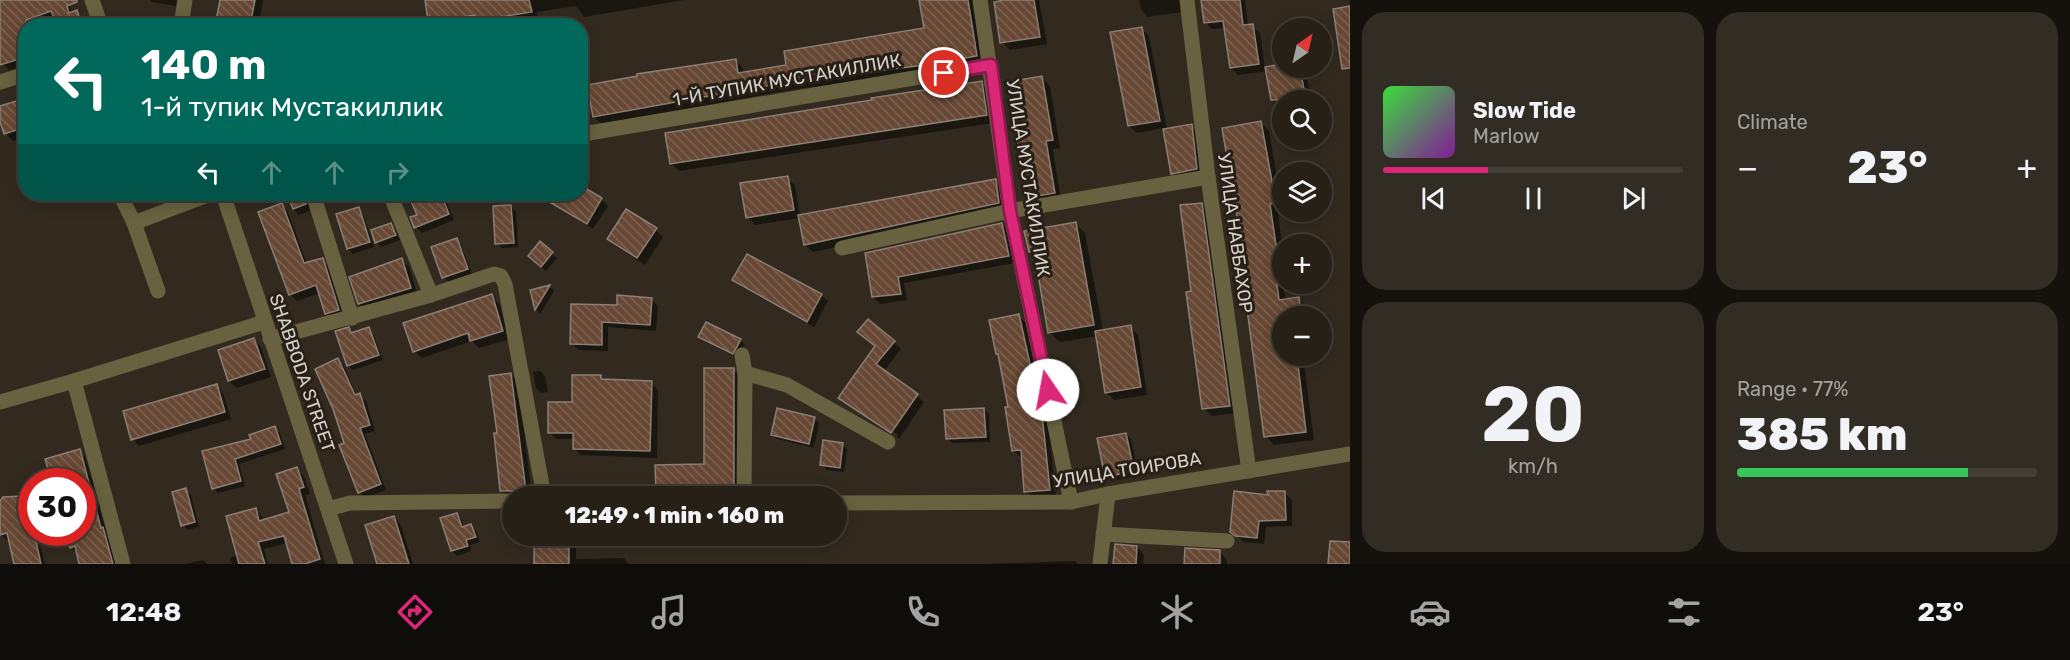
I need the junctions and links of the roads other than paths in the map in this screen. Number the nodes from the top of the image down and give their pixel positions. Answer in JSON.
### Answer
{"nodes":[{"id":1,"x":92,"y":0,"type":"edge"},
{"id":2,"x":185,"y":0,"type":"edge"},
{"id":3,"x":980,"y":0,"type":"edge"},
{"id":4,"x":1186,"y":0,"type":"edge"},
{"id":5,"x":98,"y":18,"type":"edge"},
{"id":6,"x":182,"y":18,"type":"edge"},
{"id":7,"x":991,"y":65,"type":"junction"},
{"id":8,"x":18,"y":76,"type":"edge"},
{"id":9,"x":0,"y":82,"type":"edge"},
{"id":10,"x":589,"y":133,"type":"dead end"},
{"id":11,"x":1208,"y":177,"type":"junction"},
{"id":12,"x":123,"y":201,"type":"edge"},
{"id":13,"x":192,"y":201,"type":"edge"},
{"id":14,"x":225,"y":201,"type":"edge"},
{"id":15,"x":315,"y":201,"type":"edge"},
{"id":16,"x":393,"y":201,"type":"edge"},
{"id":17,"x":1010,"y":211,"type":"junction"},
{"id":18,"x":134,"y":223,"type":"junction"},
{"id":19,"x":842,"y":248,"type":"dead end"},
{"id":20,"x":158,"y":291,"type":"dead end"},
{"id":21,"x":431,"y":295,"type":"junction"},
{"id":22,"x":352,"y":318,"type":"junction"},
{"id":23,"x":264,"y":322,"type":"junction"},
{"id":24,"x":270,"y":339,"type":"junction"},
{"id":25,"x":742,"y":355,"type":"dead end"},
{"id":26,"x":745,"y":373,"type":"junction"},
{"id":27,"x":74,"y":381,"type":"junction"},
{"id":28,"x":0,"y":402,"type":"edge"},
{"id":29,"x":888,"y":442,"type":"dead end"},
{"id":30,"x":1350,"y":454,"type":"edge"},
{"id":31,"x":1249,"y":471,"type":"junction"},
{"id":32,"x":542,"y":486,"type":"edge"},
{"id":33,"x":744,"y":486,"type":"edge"},
{"id":34,"x":1108,"y":494,"type":"junction"},
{"id":35,"x":502,"y":501,"type":"edge"},
{"id":36,"x":1071,"y":502,"type":"junction"},
{"id":37,"x":847,"y":503,"type":"edge"},
{"id":38,"x":328,"y":509,"type":"junction"},
{"id":39,"x":1103,"y":534,"type":"junction"},
{"id":40,"x":1227,"y":541,"type":"dead end"},
{"id":41,"x":123,"y":564,"type":"edge"},
{"id":42,"x":346,"y":564,"type":"edge"},
{"id":43,"x":1100,"y":564,"type":"edge"}],
"edges":[{"from":1,"to":5,"type":"street"},
{"from":2,"to":6,"type":"street"},
{"from":3,"to":7,"type":"street","name":"УЛИЦА МУСТАКИЛЛИК"},
{"from":4,"to":11,"type":"street","name":"УЛИЦА НАВБАХОР"},
{"from":7,"to":10,"type":"street","name":"1-Й ТУПИК МУСТАКИЛЛИК"},
{"from":7,"to":17,"type":"street","name":"УЛИЦА МУСТАКИЛЛИК"},
{"from":8,"to":9,"type":"street"},
{"from":11,"to":17,"type":"street"},
{"from":11,"to":31,"type":"street","name":"УЛИЦА НАВБАХОР"},
{"from":12,"to":18,"type":"street"},
{"from":13,"to":18,"type":"street"},
{"from":14,"to":23,"type":"street","name":"SHABBODA STREET"},
{"from":15,"to":22,"type":"street"},
{"from":16,"to":21,"type":"street"},
{"from":17,"to":19,"type":"street"},
{"from":17,"to":36,"type":"street","name":"УЛИЦА МУСТАКИЛЛИК"},
{"from":18,"to":20,"type":"street"},
{"from":21,"to":22,"type":"street"},
{"from":21,"to":32,"type":"street"},
{"from":22,"to":24,"type":"street"},
{"from":23,"to":24,"type":"street","name":"SHABBODA STREET"},
{"from":23,"to":27,"type":"street"},
{"from":24,"to":38,"type":"street","name":"SHABBODA STREET"},
{"from":25,"to":26,"type":"street"},
{"from":26,"to":29,"type":"street"},
{"from":26,"to":33,"type":"street"},
{"from":27,"to":28,"type":"street"},
{"from":27,"to":41,"type":"street"},
{"from":30,"to":31,"type":"street","name":"УЛИЦА ТОИРОВА"},
{"from":31,"to":34,"type":"street","name":"УЛИЦА ТОИРОВА"},
{"from":34,"to":36,"type":"street","name":"УЛИЦА ТОИРОВА"},
{"from":34,"to":39,"type":"street"},
{"from":35,"to":38,"type":"street"},
{"from":36,"to":37,"type":"street","name":"УЛИЦА ТОИРОВА"},
{"from":38,"to":42,"type":"street","name":"SHABBODA STREET"},
{"from":39,"to":40,"type":"street"},
{"from":39,"to":43,"type":"street"}]}
